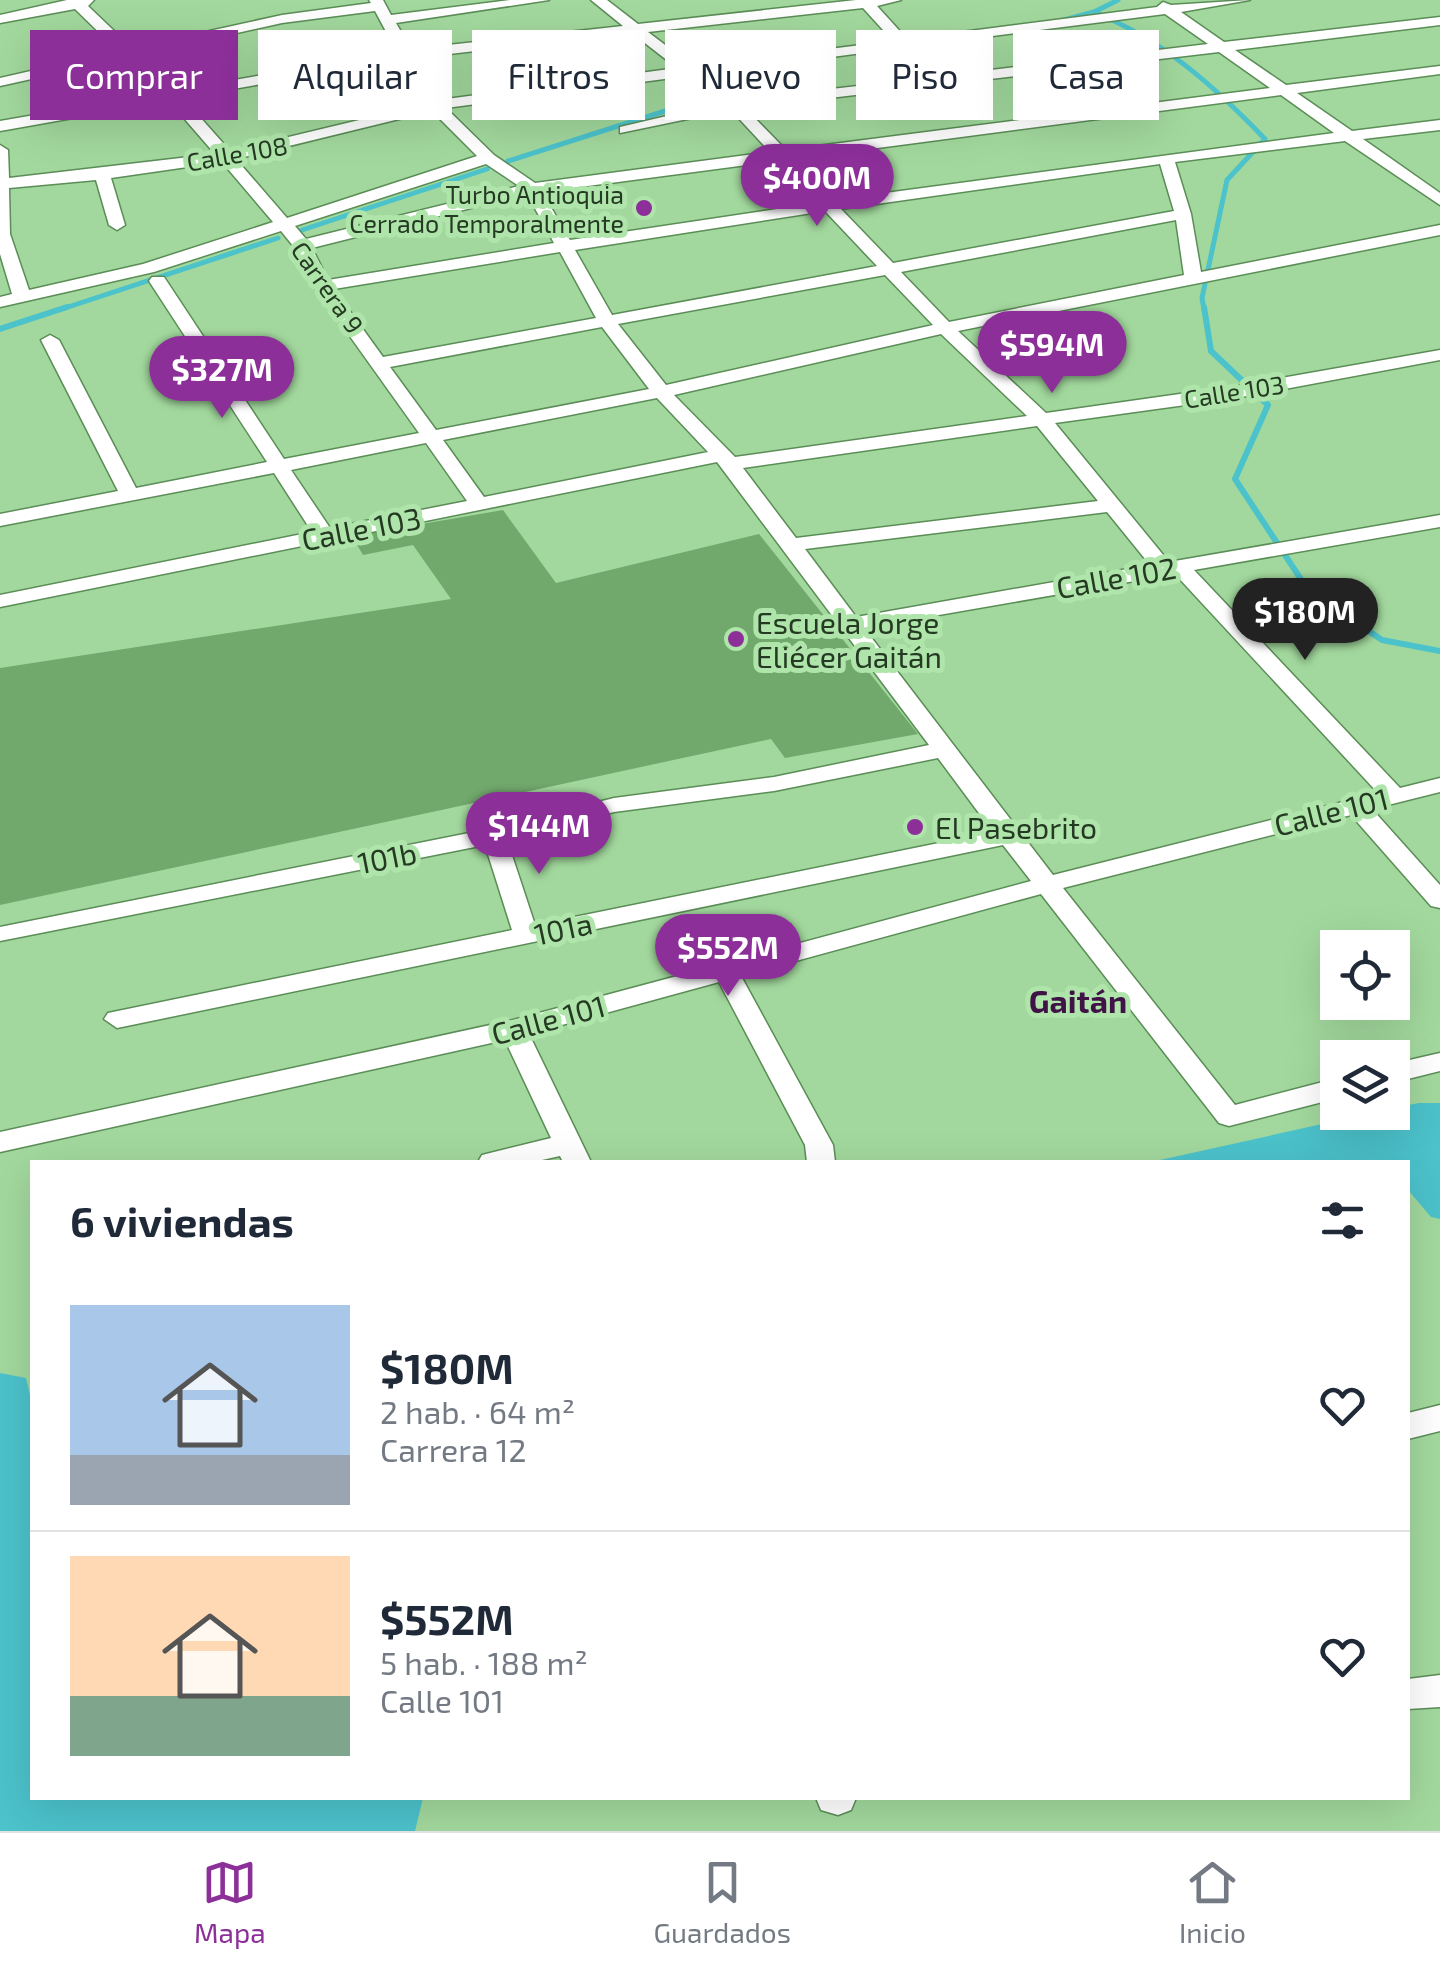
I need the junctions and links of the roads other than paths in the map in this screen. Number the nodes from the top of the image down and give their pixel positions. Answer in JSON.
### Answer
{"nodes":[{"id":1,"x":97,"y":0,"type":"edge"},
{"id":2,"x":542,"y":0,"type":"edge"},
{"id":3,"x":598,"y":0,"type":"edge"},
{"id":4,"x":894,"y":0,"type":"edge"},
{"id":5,"x":1242,"y":0,"type":"edge"},
{"id":6,"x":76,"y":2,"type":"edge"},
{"id":7,"x":866,"y":2,"type":"edge"},
{"id":8,"x":1161,"y":4,"type":"edge"},
{"id":9,"x":381,"y":9,"type":"edge"},
{"id":10,"x":0,"y":20,"type":"edge"},
{"id":11,"x":1440,"y":22,"type":"edge"},
{"id":12,"x":104,"y":30,"type":"edge"},
{"id":13,"x":234,"y":30,"type":"edge"},
{"id":14,"x":637,"y":30,"type":"joint"},
{"id":15,"x":891,"y":30,"type":"edge"},
{"id":16,"x":993,"y":32,"type":"edge"},
{"id":17,"x":645,"y":36,"type":"edge"},
{"id":18,"x":1225,"y":49,"type":"junction"},
{"id":19,"x":665,"y":52,"type":"edge"},
{"id":20,"x":1440,"y":70,"type":"edge"},
{"id":21,"x":665,"y":74,"type":"edge"},
{"id":22,"x":993,"y":74,"type":"edge"},
{"id":23,"x":30,"y":75,"type":"edge"},
{"id":24,"x":0,"y":82,"type":"edge"},
{"id":25,"x":1280,"y":88,"type":"junction"},
{"id":26,"x":452,"y":104,"type":"edge"},
{"id":27,"x":36,"y":120,"type":"edge"},
{"id":28,"x":194,"y":120,"type":"edge"},
{"id":29,"x":378,"y":120,"type":"edge"},
{"id":30,"x":449,"y":120,"type":"edge"},
{"id":31,"x":669,"y":120,"type":"edge"},
{"id":32,"x":749,"y":120,"type":"edge"},
{"id":33,"x":1440,"y":125,"type":"edge"},
{"id":34,"x":0,"y":126,"type":"edge"},
{"id":35,"x":625,"y":130,"type":"dead end"},
{"id":36,"x":1348,"y":136,"type":"junction"},
{"id":37,"x":0,"y":150,"type":"edge"},
{"id":38,"x":782,"y":154,"type":"junction"},
{"id":39,"x":226,"y":157,"type":"junction"},
{"id":40,"x":488,"y":158,"type":"junction"},
{"id":41,"x":1166,"y":158,"type":"junction"},
{"id":42,"x":102,"y":176,"type":"junction"},
{"id":43,"x":1440,"y":179,"type":"edge"},
{"id":44,"x":1415,"y":182,"type":"junction"},
{"id":45,"x":0,"y":184,"type":"edge"},
{"id":46,"x":532,"y":188,"type":"junction"},
{"id":47,"x":1440,"y":200,"type":"edge"},
{"id":48,"x":829,"y":208,"type":"junction"},
{"id":49,"x":1183,"y":214,"type":"junction"},
{"id":50,"x":117,"y":225,"type":"dead end"},
{"id":51,"x":281,"y":226,"type":"junction"},
{"id":52,"x":1440,"y":230,"type":"edge"},
{"id":53,"x":1,"y":234,"type":"edge"},
{"id":54,"x":302,"y":245,"type":"junction"},
{"id":55,"x":562,"y":246,"type":"junction"},
{"id":56,"x":889,"y":270,"type":"junction"},
{"id":57,"x":1196,"y":278,"type":"junction"},
{"id":58,"x":158,"y":281,"type":"dead end"},
{"id":59,"x":324,"y":286,"type":"junction"},
{"id":60,"x":22,"y":297,"type":"junction"},
{"id":61,"x":0,"y":302,"type":"edge"},
{"id":62,"x":608,"y":323,"type":"junction"},
{"id":63,"x":946,"y":328,"type":"junction"},
{"id":64,"x":50,"y":340,"type":"dead end"},
{"id":65,"x":1440,"y":356,"type":"edge"},
{"id":66,"x":382,"y":364,"type":"junction"},
{"id":67,"x":662,"y":392,"type":"junction"},
{"id":68,"x":1042,"y":420,"type":"junction"},
{"id":69,"x":434,"y":436,"type":"junction"},
{"id":70,"x":726,"y":460,"type":"junction"},
{"id":71,"x":281,"y":466,"type":"junction"},
{"id":72,"x":130,"y":494,"type":"junction"},
{"id":73,"x":479,"y":504,"type":"junction"},
{"id":74,"x":1114,"y":505,"type":"junction"},
{"id":75,"x":0,"y":520,"type":"edge"},
{"id":76,"x":1440,"y":521,"type":"edge"},
{"id":77,"x":324,"y":535,"type":"junction"},
{"id":78,"x":791,"y":545,"type":"junction"},
{"id":79,"x":1172,"y":568,"type":"junction"},
{"id":80,"x":0,"y":601,"type":"edge"},
{"id":81,"x":851,"y":624,"type":"junction"},
{"id":82,"x":946,"y":749,"type":"junction"},
{"id":83,"x":1440,"y":785,"type":"edge"},
{"id":84,"x":1393,"y":795,"type":"junction"},
{"id":85,"x":1354,"y":804,"type":"junction"},
{"id":86,"x":494,"y":836,"type":"junction"},
{"id":87,"x":1009,"y":836,"type":"junction"},
{"id":88,"x":1048,"y":884,"type":"junction"},
{"id":89,"x":1440,"y":900,"type":"edge"},
{"id":90,"x":4,"y":934,"type":"dead end"},
{"id":91,"x":526,"y":936,"type":"junction"},
{"id":92,"x":726,"y":971,"type":"junction"},
{"id":93,"x":117,"y":1018,"type":"dead end"},
{"id":94,"x":513,"y":1029,"type":"junction"},
{"id":95,"x":1440,"y":1062,"type":"edge"},
{"id":96,"x":1410,"y":1070,"type":"edge"},
{"id":97,"x":1320,"y":1093,"type":"edge"},
{"id":98,"x":0,"y":1142,"type":"edge"},
{"id":99,"x":572,"y":1153,"type":"edge"},
{"id":100,"x":510,"y":1160,"type":"edge"},
{"id":101,"x":821,"y":1160,"type":"edge"},
{"id":102,"x":1440,"y":1418,"type":"edge"},
{"id":103,"x":1410,"y":1426,"type":"edge"},
{"id":104,"x":1440,"y":1690,"type":"edge"},
{"id":105,"x":1410,"y":1694,"type":"edge"}],
"edges":[{"from":1,"to":6,"type":"street"},
{"from":2,"to":9,"type":"street"},
{"from":3,"to":14,"type":"street"},
{"from":4,"to":7,"type":"street"},
{"from":5,"to":8,"type":"street","name":"Calle 108"},
{"from":6,"to":10,"type":"street"},
{"from":6,"to":12,"type":"street","name":"Carrera 9"},
{"from":7,"to":14,"type":"street"},
{"from":7,"to":15,"type":"street"},
{"from":8,"to":16,"type":"street","name":"Calle 108"},
{"from":8,"to":18,"type":"street"},
{"from":9,"to":13,"type":"street"},
{"from":11,"to":18,"type":"street"},
{"from":17,"to":19,"type":"street"},
{"from":18,"to":22,"type":"street"},
{"from":18,"to":25,"type":"street"},
{"from":20,"to":25,"type":"street"},
{"from":21,"to":26,"type":"street","name":"Calle 108"},
{"from":23,"to":24,"type":"street"},
{"from":25,"to":36,"type":"street"},
{"from":25,"to":38,"type":"street"},
{"from":27,"to":34,"type":"street"},
{"from":28,"to":39,"type":"street","name":"Carrera 9"},
{"from":29,"to":39,"type":"street","name":"Calle 108"},
{"from":30,"to":40,"type":"street"},
{"from":31,"to":35,"type":"street"},
{"from":32,"to":38,"type":"street"},
{"from":33,"to":36,"type":"street"},
{"from":36,"to":41,"type":"street"},
{"from":36,"to":44,"type":"street"},
{"from":37,"to":45,"type":"street"},
{"from":38,"to":46,"type":"street"},
{"from":38,"to":48,"type":"street"},
{"from":39,"to":42,"type":"street","name":"Calle 108"},
{"from":39,"to":51,"type":"street","name":"Carrera 9"},
{"from":40,"to":46,"type":"street"},
{"from":40,"to":51,"type":"street"},
{"from":41,"to":48,"type":"street"},
{"from":41,"to":49,"type":"street"},
{"from":42,"to":45,"type":"street","name":"Calle 108"},
{"from":42,"to":50,"type":"street"},
{"from":43,"to":44,"type":"street"},
{"from":44,"to":47,"type":"street"},
{"from":45,"to":53,"type":"street"},
{"from":46,"to":54,"type":"street"},
{"from":46,"to":55,"type":"street"},
{"from":48,"to":55,"type":"street"},
{"from":48,"to":56,"type":"street"},
{"from":49,"to":56,"type":"street"},
{"from":49,"to":57,"type":"street"},
{"from":51,"to":54,"type":"street","name":"Carrera 9"},
{"from":51,"to":60,"type":"street"},
{"from":52,"to":57,"type":"street"},
{"from":53,"to":60,"type":"street"},
{"from":54,"to":59,"type":"street","name":"Carrera 9"},
{"from":55,"to":59,"type":"street"},
{"from":55,"to":62,"type":"street"},
{"from":56,"to":62,"type":"street"},
{"from":56,"to":63,"type":"street"},
{"from":57,"to":63,"type":"street"},
{"from":58,"to":71,"type":"street"},
{"from":59,"to":66,"type":"street","name":"Carrera 9"},
{"from":60,"to":61,"type":"street"},
{"from":62,"to":66,"type":"street"},
{"from":62,"to":67,"type":"street"},
{"from":63,"to":67,"type":"street"},
{"from":63,"to":68,"type":"street"},
{"from":64,"to":72,"type":"street"},
{"from":65,"to":68,"type":"street","name":"Calle 103"},
{"from":66,"to":69,"type":"street","name":"Carrera 9"},
{"from":67,"to":69,"type":"street"},
{"from":67,"to":70,"type":"street"},
{"from":68,"to":70,"type":"street","name":"Calle 103"},
{"from":68,"to":74,"type":"street"},
{"from":69,"to":71,"type":"street"},
{"from":69,"to":73,"type":"street","name":"Carrera 9"},
{"from":70,"to":73,"type":"street","name":"Calle 103"},
{"from":70,"to":78,"type":"street"},
{"from":71,"to":72,"type":"street"},
{"from":71,"to":77,"type":"street"},
{"from":72,"to":75,"type":"street"},
{"from":73,"to":77,"type":"street","name":"Calle 103"},
{"from":74,"to":78,"type":"street"},
{"from":74,"to":79,"type":"street"},
{"from":76,"to":79,"type":"street","name":"Calle 102"},
{"from":77,"to":80,"type":"street","name":"Calle 103"},
{"from":78,"to":81,"type":"street"},
{"from":79,"to":81,"type":"street","name":"Calle 102"},
{"from":79,"to":84,"type":"street"},
{"from":81,"to":82,"type":"street"},
{"from":82,"to":86,"type":"street","name":"101b"},
{"from":82,"to":87,"type":"street"},
{"from":83,"to":84,"type":"street","name":"Calle 101"},
{"from":84,"to":85,"type":"street","name":"Calle 101"},
{"from":85,"to":88,"type":"street","name":"Calle 101"},
{"from":85,"to":89,"type":"street"},
{"from":86,"to":90,"type":"street","name":"101b"},
{"from":86,"to":91,"type":"street"},
{"from":87,"to":88,"type":"street"},
{"from":87,"to":91,"type":"street","name":"101a"},
{"from":88,"to":92,"type":"street","name":"Calle 101"},
{"from":88,"to":97,"type":"street"},
{"from":91,"to":93,"type":"street","name":"101a"},
{"from":92,"to":94,"type":"street","name":"Calle 101"},
{"from":92,"to":101,"type":"street"},
{"from":94,"to":98,"type":"street","name":"Calle 101"},
{"from":94,"to":99,"type":"street"},
{"from":95,"to":96,"type":"street"},
{"from":99,"to":100,"type":"street"},
{"from":102,"to":103,"type":"street"},
{"from":104,"to":105,"type":"street"}]}
